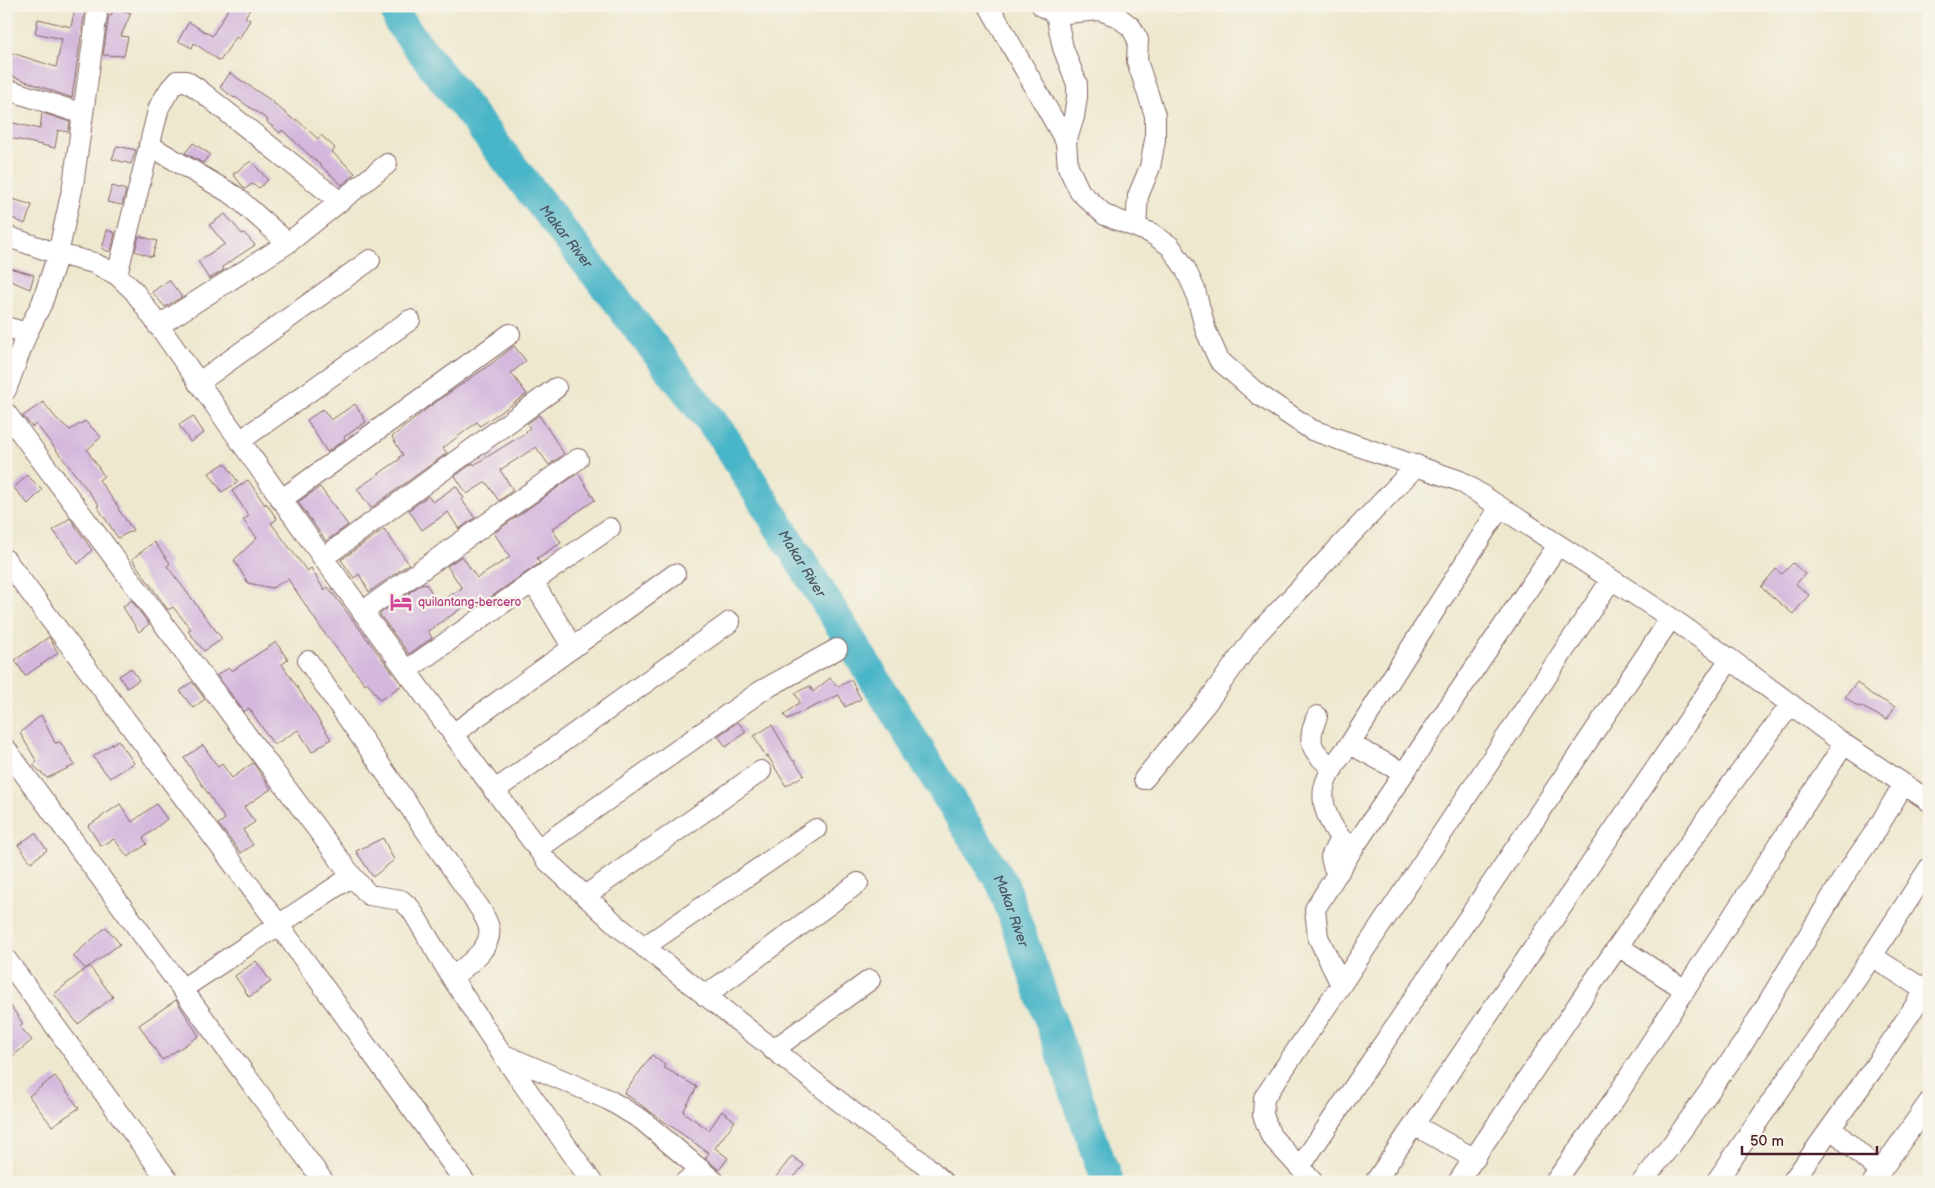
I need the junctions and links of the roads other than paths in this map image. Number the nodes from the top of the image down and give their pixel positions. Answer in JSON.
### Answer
{"nodes":[{"id":1,"x":98,"y":6,"type":"edge"},
{"id":2,"x":989,"y":6,"type":"edge"},
{"id":3,"x":1051,"y":9,"type":"edge"},
{"id":4,"x":6,"y":89,"type":"edge"},
{"id":5,"x":83,"y":114,"type":"junction"},
{"id":6,"x":1066,"y":142,"type":"junction"},
{"id":7,"x":149,"y":145,"type":"junction"},
{"id":8,"x":387,"y":164,"type":"dead end"},
{"id":9,"x":340,"y":201,"type":"junction"},
{"id":10,"x":1136,"y":227,"type":"junction"},
{"id":11,"x":6,"y":236,"type":"edge"},
{"id":12,"x":288,"y":243,"type":"junction"},
{"id":13,"x":58,"y":254,"type":"junction"},
{"id":14,"x":370,"y":260,"type":"dead end"},
{"id":15,"x":117,"y":275,"type":"junction"},
{"id":16,"x":410,"y":320,"type":"dead end"},
{"id":17,"x":6,"y":326,"type":"edge"},
{"id":18,"x":158,"y":326,"type":"junction"},
{"id":19,"x":27,"y":333,"type":"junction"},
{"id":20,"x":510,"y":334,"type":"dead end"},
{"id":21,"x":198,"y":383,"type":"junction"},
{"id":22,"x":556,"y":388,"type":"dead end"},
{"id":23,"x":6,"y":390,"type":"edge"},
{"id":24,"x":6,"y":413,"type":"edge"},
{"id":25,"x":240,"y":441,"type":"junction"},
{"id":26,"x":578,"y":458,"type":"dead end"},
{"id":27,"x":1417,"y":466,"type":"junction"},
{"id":28,"x":281,"y":500,"type":"junction"},
{"id":29,"x":1500,"y":507,"type":"junction"},
{"id":30,"x":610,"y":528,"type":"dead end"},
{"id":31,"x":1558,"y":545,"type":"junction"},
{"id":32,"x":323,"y":558,"type":"junction"},
{"id":33,"x":6,"y":560,"type":"edge"},
{"id":34,"x":675,"y":574,"type":"dead end"},
{"id":35,"x":1611,"y":580,"type":"junction"},
{"id":36,"x":533,"y":582,"type":"junction"},
{"id":37,"x":362,"y":612,"type":"junction"},
{"id":38,"x":1671,"y":618,"type":"junction"},
{"id":39,"x":730,"y":622,"type":"dead end"},
{"id":40,"x":573,"y":648,"type":"junction"},
{"id":41,"x":837,"y":649,"type":"dead end"},
{"id":42,"x":1730,"y":659,"type":"junction"},
{"id":43,"x":308,"y":661,"type":"dead end"},
{"id":44,"x":407,"y":670,"type":"junction"},
{"id":45,"x":1791,"y":704,"type":"junction"},
{"id":46,"x":1317,"y":716,"type":"dead end"},
{"id":47,"x":453,"y":734,"type":"junction"},
{"id":48,"x":1350,"y":744,"type":"junction"},
{"id":49,"x":1844,"y":744,"type":"junction"},
{"id":50,"x":6,"y":748,"type":"edge"},
{"id":51,"x":1333,"y":769,"type":"junction"},
{"id":52,"x":761,"y":771,"type":"dead end"},
{"id":53,"x":1404,"y":773,"type":"junction"},
{"id":54,"x":1144,"y":779,"type":"dead end"},
{"id":55,"x":1903,"y":785,"type":"junction"},
{"id":56,"x":494,"y":791,"type":"junction"},
{"id":57,"x":1929,"y":801,"type":"edge"},
{"id":58,"x":816,"y":829,"type":"dead end"},
{"id":59,"x":1346,"y":844,"type":"junction"},
{"id":60,"x":538,"y":849,"type":"junction"},
{"id":61,"x":1929,"y":868,"type":"edge"},
{"id":62,"x":352,"y":876,"type":"junction"},
{"id":63,"x":858,"y":883,"type":"dead end"},
{"id":64,"x":585,"y":896,"type":"junction"},
{"id":65,"x":279,"y":925,"type":"junction"},
{"id":66,"x":1618,"y":946,"type":"junction"},
{"id":67,"x":644,"y":947,"type":"junction"},
{"id":68,"x":1872,"y":956,"type":"junction"},
{"id":69,"x":6,"y":959,"type":"edge"},
{"id":70,"x":452,"y":978,"type":"junction"},
{"id":71,"x":870,"y":980,"type":"dead end"},
{"id":72,"x":1341,"y":985,"type":"junction"},
{"id":73,"x":182,"y":989,"type":"junction"},
{"id":74,"x":1928,"y":989,"type":"edge"},
{"id":75,"x":1685,"y":990,"type":"junction"},
{"id":76,"x":705,"y":996,"type":"junction"},
{"id":77,"x":773,"y":1050,"type":"junction"},
{"id":78,"x":502,"y":1054,"type":"junction"},
{"id":79,"x":1929,"y":1102,"type":"edge"},
{"id":80,"x":1414,"y":1125,"type":"junction"},
{"id":81,"x":1832,"y":1128,"type":"junction"},
{"id":82,"x":1474,"y":1160,"type":"junction"},
{"id":83,"x":1307,"y":1174,"type":"edge"},
{"id":84,"x":709,"y":1176,"type":"edge"},
{"id":85,"x":1876,"y":1177,"type":"edge"},
{"id":86,"x":169,"y":1182,"type":"edge"},
{"id":87,"x":324,"y":1182,"type":"edge"},
{"id":88,"x":466,"y":1182,"type":"edge"},
{"id":89,"x":592,"y":1182,"type":"edge"},
{"id":90,"x":685,"y":1182,"type":"edge"},
{"id":91,"x":943,"y":1182,"type":"edge"},
{"id":92,"x":1376,"y":1182,"type":"edge"},
{"id":93,"x":1458,"y":1182,"type":"edge"},
{"id":94,"x":1554,"y":1182,"type":"edge"},
{"id":95,"x":1642,"y":1182,"type":"edge"},
{"id":96,"x":1716,"y":1182,"type":"edge"},
{"id":97,"x":1792,"y":1182,"type":"edge"}],
"edges":[{"from":1,"to":5,"type":"street"},
{"from":2,"to":6,"type":"street"},
{"from":3,"to":6,"type":"street"},
{"from":3,"to":10,"type":"street"},
{"from":4,"to":5,"type":"street"},
{"from":5,"to":13,"type":"street"},
{"from":6,"to":10,"type":"street"},
{"from":7,"to":9,"type":"street"},
{"from":7,"to":12,"type":"street"},
{"from":7,"to":15,"type":"street"},
{"from":8,"to":9,"type":"street"},
{"from":9,"to":12,"type":"street"},
{"from":10,"to":27,"type":"street"},
{"from":11,"to":13,"type":"street"},
{"from":12,"to":18,"type":"street"},
{"from":13,"to":15,"type":"street"},
{"from":13,"to":19,"type":"street"},
{"from":14,"to":21,"type":"street"},
{"from":15,"to":18,"type":"street"},
{"from":16,"to":25,"type":"street"},
{"from":17,"to":19,"type":"street"},
{"from":18,"to":21,"type":"street"},
{"from":19,"to":23,"type":"street"},
{"from":20,"to":28,"type":"street"},
{"from":21,"to":25,"type":"street"},
{"from":22,"to":32,"type":"street"},
{"from":24,"to":62,"type":"street"},
{"from":25,"to":28,"type":"street"},
{"from":26,"to":37,"type":"street"},
{"from":27,"to":29,"type":"street"},
{"from":27,"to":54,"type":"street"},
{"from":28,"to":32,"type":"street"},
{"from":29,"to":31,"type":"street"},
{"from":29,"to":48,"type":"street"},
{"from":30,"to":36,"type":"street"},
{"from":31,"to":35,"type":"street"},
{"from":31,"to":53,"type":"street"},
{"from":32,"to":37,"type":"street"},
{"from":33,"to":65,"type":"street"},
{"from":34,"to":40,"type":"street"},
{"from":35,"to":38,"type":"street"},
{"from":35,"to":72,"type":"street"},
{"from":36,"to":40,"type":"street"},
{"from":36,"to":44,"type":"street"},
{"from":37,"to":44,"type":"street"},
{"from":38,"to":42,"type":"street"},
{"from":38,"to":83,"type":"street"},
{"from":39,"to":56,"type":"street"},
{"from":40,"to":47,"type":"street"},
{"from":41,"to":60,"type":"street"},
{"from":42,"to":45,"type":"street"},
{"from":42,"to":80,"type":"street"},
{"from":43,"to":70,"type":"street"},
{"from":44,"to":47,"type":"street"},
{"from":45,"to":49,"type":"street"},
{"from":45,"to":66,"type":"street"},
{"from":46,"to":51,"type":"street"},
{"from":47,"to":56,"type":"street"},
{"from":48,"to":51,"type":"street"},
{"from":48,"to":53,"type":"street"},
{"from":49,"to":55,"type":"street"},
{"from":49,"to":75,"type":"street"},
{"from":50,"to":73,"type":"street"},
{"from":51,"to":59,"type":"street"},
{"from":52,"to":64,"type":"street"},
{"from":53,"to":59,"type":"street"},
{"from":55,"to":57,"type":"street"},
{"from":55,"to":95,"type":"street"},
{"from":56,"to":60,"type":"street"},
{"from":58,"to":67,"type":"street"},
{"from":59,"to":72,"type":"street"},
{"from":60,"to":64,"type":"street"},
{"from":61,"to":68,"type":"street"},
{"from":62,"to":65,"type":"street"},
{"from":62,"to":70,"type":"street"},
{"from":63,"to":76,"type":"street"},
{"from":64,"to":67,"type":"street"},
{"from":65,"to":73,"type":"street"},
{"from":65,"to":88,"type":"street"},
{"from":66,"to":75,"type":"street"},
{"from":66,"to":82,"type":"street"},
{"from":67,"to":76,"type":"street"},
{"from":68,"to":74,"type":"street"},
{"from":68,"to":96,"type":"street"},
{"from":69,"to":86,"type":"street"},
{"from":70,"to":78,"type":"street"},
{"from":71,"to":77,"type":"street"},
{"from":72,"to":83,"type":"street"},
{"from":73,"to":87,"type":"street"},
{"from":74,"to":81,"type":"street"},
{"from":75,"to":94,"type":"street"},
{"from":76,"to":77,"type":"street"},
{"from":77,"to":91,"type":"street"},
{"from":78,"to":84,"type":"street"},
{"from":78,"to":89,"type":"street"},
{"from":79,"to":85,"type":"street"},
{"from":80,"to":82,"type":"street"},
{"from":80,"to":92,"type":"street"},
{"from":81,"to":85,"type":"street"},
{"from":81,"to":97,"type":"street"},
{"from":82,"to":93,"type":"street"},
{"from":84,"to":90,"type":"street"}]}
